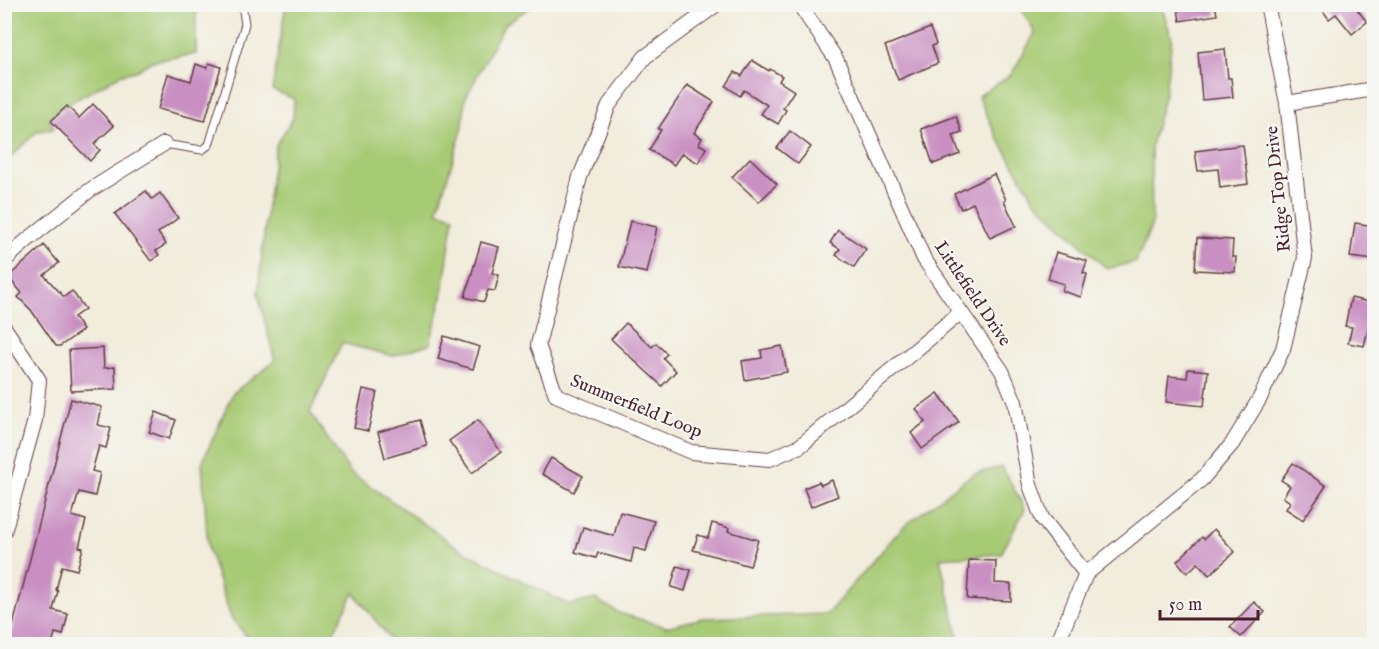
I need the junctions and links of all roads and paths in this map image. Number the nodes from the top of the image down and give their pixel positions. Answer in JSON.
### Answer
{"nodes":[{"id":1,"x":242,"y":4,"type":"edge"},
{"id":2,"x":717,"y":4,"type":"edge"},
{"id":3,"x":799,"y":4,"type":"edge"},
{"id":4,"x":1267,"y":4,"type":"edge"},
{"id":5,"x":1374,"y":89,"type":"edge"},
{"id":6,"x":1287,"y":103,"type":"junction"},
{"id":7,"x":165,"y":144,"type":"joint"},
{"id":8,"x":4,"y":261,"type":"edge"},
{"id":9,"x":960,"y":313,"type":"junction"},
{"id":10,"x":4,"y":327,"type":"edge"},
{"id":11,"x":4,"y":532,"type":"edge"},
{"id":12,"x":1086,"y":574,"type":"junction"},
{"id":13,"x":1057,"y":645,"type":"edge"}],
"edges":[{"from":1,"to":7,"type":"lane"},
{"from":2,"to":9,"type":"street","name":"Summerfield Loop"},
{"from":3,"to":9,"type":"street","name":"Littlefield Drive"},
{"from":4,"to":6,"type":"street","name":"Ridge Top Drive"},
{"from":5,"to":6,"type":"street"},
{"from":6,"to":12,"type":"street","name":"Ridge Top Drive"},
{"from":7,"to":8,"type":"street"},
{"from":9,"to":12,"type":"street","name":"Littlefield Drive"},
{"from":10,"to":11,"type":"street"},
{"from":12,"to":13,"type":"street","name":"Ridge Top Drive"}]}
